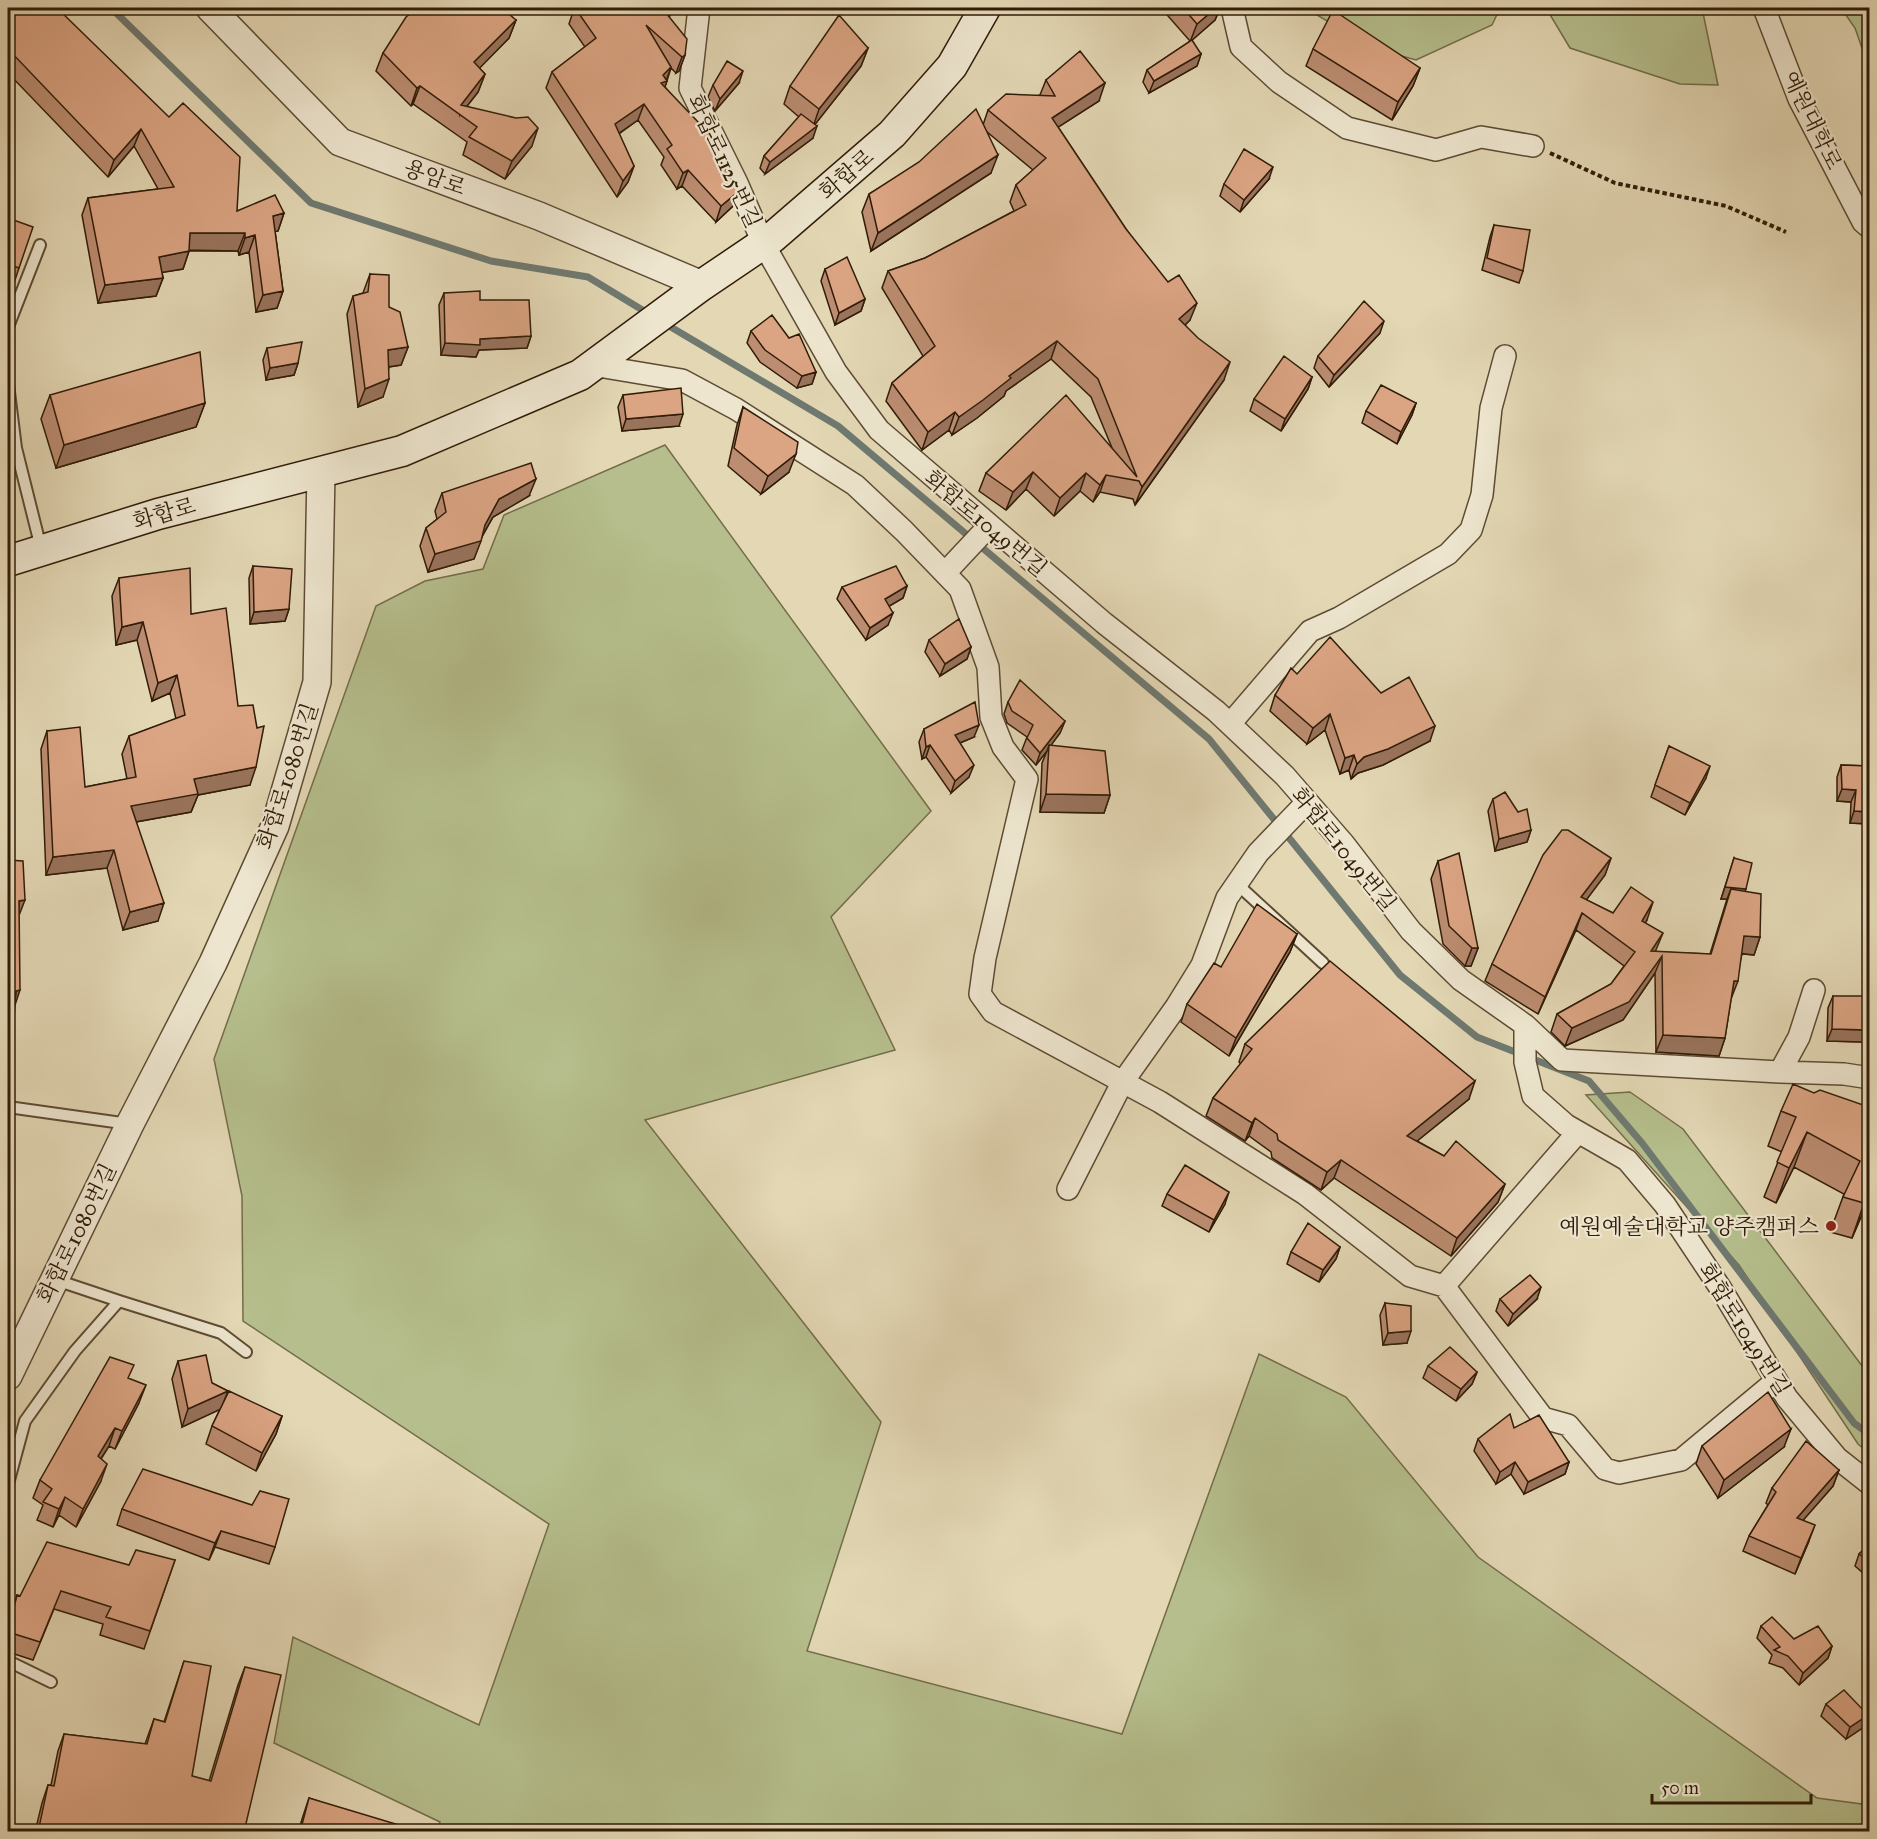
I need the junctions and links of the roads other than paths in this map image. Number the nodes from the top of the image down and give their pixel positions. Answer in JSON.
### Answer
{"nodes":[{"id":1,"x":210,"y":8,"type":"edge"},
{"id":2,"x":699,"y":8,"type":"edge"},
{"id":3,"x":985,"y":8,"type":"edge"},
{"id":4,"x":1232,"y":8,"type":"edge"},
{"id":5,"x":1764,"y":8,"type":"edge"},
{"id":6,"x":1533,"y":146,"type":"road end"},
{"id":7,"x":1869,"y":228,"type":"edge"},
{"id":8,"x":763,"y":243,"type":"junction"},
{"id":9,"x":40,"y":245,"type":"dead end"},
{"id":10,"x":702,"y":285,"type":"junction"},
{"id":11,"x":8,"y":327,"type":"edge"},
{"id":12,"x":1505,"y":356,"type":"dead end"},
{"id":13,"x":592,"y":365,"type":"junction"},
{"id":14,"x":8,"y":384,"type":"edge"},
{"id":15,"x":321,"y":471,"type":"junction"},
{"id":16,"x":987,"y":528,"type":"junction"},
{"id":17,"x":42,"y":550,"type":"junction"},
{"id":18,"x":8,"y":561,"type":"edge"},
{"id":19,"x":949,"y":568,"type":"junction"},
{"id":20,"x":1230,"y":724,"type":"junction"},
{"id":21,"x":1307,"y":802,"type":"junction"},
{"id":22,"x":1237,"y":884,"type":"junction"},
{"id":23,"x":1323,"y":963,"type":"dead end"},
{"id":24,"x":1814,"y":990,"type":"dead end"},
{"id":25,"x":1525,"y":1042,"type":"junction"},
{"id":26,"x":1780,"y":1072,"type":"junction"},
{"id":27,"x":1869,"y":1078,"type":"edge"},
{"id":28,"x":1122,"y":1083,"type":"junction"},
{"id":29,"x":8,"y":1107,"type":"edge"},
{"id":30,"x":129,"y":1124,"type":"junction"},
{"id":31,"x":1578,"y":1132,"type":"junction"},
{"id":32,"x":1068,"y":1189,"type":"dead end"},
{"id":33,"x":53,"y":1279,"type":"junction"},
{"id":34,"x":1444,"y":1286,"type":"junction"},
{"id":35,"x":119,"y":1301,"type":"junction"},
{"id":36,"x":246,"y":1352,"type":"dead end"},
{"id":37,"x":8,"y":1376,"type":"edge"},
{"id":38,"x":1776,"y":1381,"type":"junction"},
{"id":39,"x":8,"y":1484,"type":"edge"},
{"id":40,"x":1869,"y":1484,"type":"edge"},
{"id":41,"x":8,"y":1661,"type":"edge"},
{"id":42,"x":51,"y":1682,"type":"dead end"}],
"edges":[{"from":1,"to":10,"type":"street","name":"용암로"},
{"from":2,"to":8,"type":"street","name":"화합로1125번길"},
{"from":3,"to":8,"type":"main road","name":"화합로"},
{"from":4,"to":6,"type":"street"},
{"from":5,"to":7,"type":"street","name":"예원대학로"},
{"from":8,"to":10,"type":"main road","name":"화합로"},
{"from":8,"to":16,"type":"street","name":"화합로1049번길"},
{"from":9,"to":11,"type":"lane"},
{"from":10,"to":13,"type":"main road","name":"화합로"},
{"from":12,"to":20,"type":"street"},
{"from":13,"to":15,"type":"main road","name":"화합로"},
{"from":13,"to":19,"type":"street"},
{"from":14,"to":17,"type":"lane"},
{"from":15,"to":17,"type":"main road","name":"화합로"},
{"from":15,"to":30,"type":"street","name":"화합로1080번길"},
{"from":16,"to":19,"type":"street"},
{"from":16,"to":20,"type":"street","name":"화합로1049번길"},
{"from":17,"to":18,"type":"main road","name":"화합로"},
{"from":19,"to":28,"type":"street"},
{"from":20,"to":21,"type":"street","name":"화합로1049번길"},
{"from":21,"to":22,"type":"street"},
{"from":21,"to":25,"type":"street","name":"화합로1049번길"},
{"from":22,"to":23,"type":"lane"},
{"from":22,"to":28,"type":"street"},
{"from":24,"to":26,"type":"street"},
{"from":25,"to":26,"type":"street"},
{"from":25,"to":31,"type":"street","name":"화합로1049번길"},
{"from":26,"to":27,"type":"street"},
{"from":28,"to":32,"type":"street"},
{"from":28,"to":34,"type":"street"},
{"from":29,"to":30,"type":"lane"},
{"from":30,"to":33,"type":"street","name":"화합로1080번길"},
{"from":31,"to":34,"type":"street"},
{"from":31,"to":38,"type":"street","name":"화합로1049번길"},
{"from":33,"to":35,"type":"lane"},
{"from":33,"to":37,"type":"street","name":"화합로1080번길"},
{"from":34,"to":38,"type":"street"},
{"from":35,"to":36,"type":"lane"},
{"from":35,"to":39,"type":"lane"},
{"from":38,"to":40,"type":"street","name":"화합로1049번길"},
{"from":41,"to":42,"type":"lane"}]}
